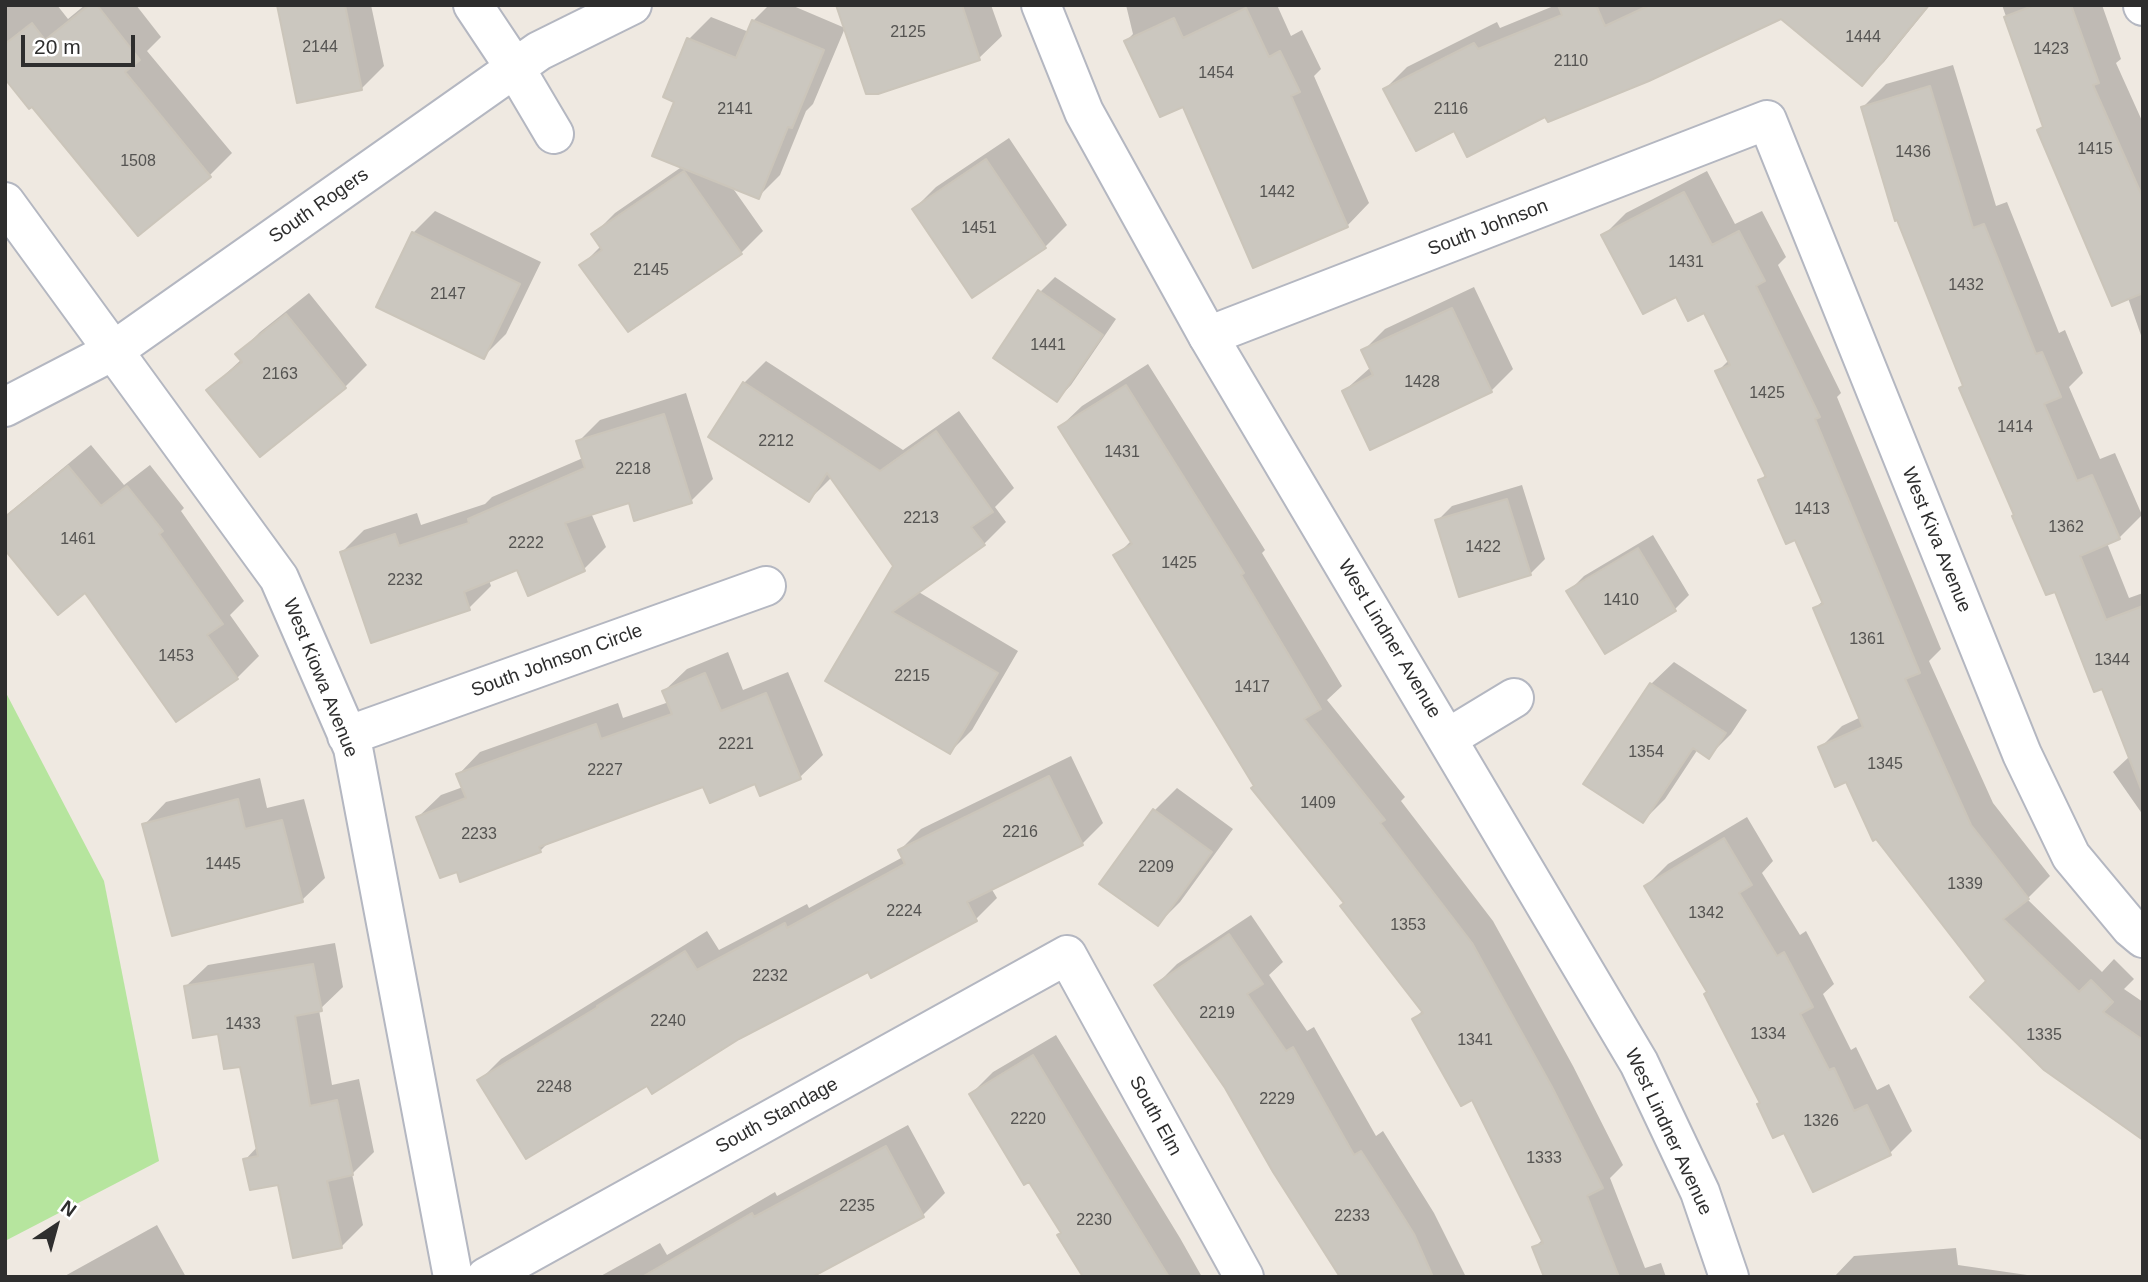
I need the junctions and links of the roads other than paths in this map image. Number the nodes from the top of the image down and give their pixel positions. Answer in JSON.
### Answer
{"nodes":[{"id":1,"x":473,"y":5,"type":"edge"},
{"id":2,"x":632,"y":5,"type":"edge"},
{"id":3,"x":1041,"y":5,"type":"edge"},
{"id":4,"x":515,"y":68,"type":"junction"},
{"id":5,"x":1767,"y":120,"type":"joint"},
{"id":6,"x":554,"y":134,"type":"dead end"},
{"id":7,"x":5,"y":202,"type":"edge"},
{"id":8,"x":1208,"y":336,"type":"junction"},
{"id":9,"x":113,"y":351,"type":"junction"},
{"id":10,"x":5,"y":407,"type":"edge"},
{"id":11,"x":766,"y":586,"type":"dead end"},
{"id":12,"x":1514,"y":698,"type":"dead end"},
{"id":13,"x":347,"y":736,"type":"junction"},
{"id":14,"x":1448,"y":738,"type":"junction"},
{"id":15,"x":2143,"y":938,"type":"edge"},
{"id":16,"x":1067,"y":955,"type":"joint"},
{"id":17,"x":453,"y":1277,"type":"edge"},
{"id":18,"x":486,"y":1277,"type":"edge"},
{"id":19,"x":1244,"y":1277,"type":"edge"},
{"id":20,"x":1729,"y":1277,"type":"edge"}],
"edges":[{"from":1,"to":4,"type":"street"},
{"from":2,"to":4,"type":"street","name":"South Rogers"},
{"from":3,"to":8,"type":"street","name":"West Lindner Avenue"},
{"from":4,"to":6,"type":"street"},
{"from":4,"to":9,"type":"street","name":"South Rogers"},
{"from":5,"to":8,"type":"street","name":"South Johnson"},
{"from":5,"to":15,"type":"street","name":"West Kiva Avenue"},
{"from":7,"to":9,"type":"street","name":"West Kiowa Avenue"},
{"from":8,"to":14,"type":"street","name":"West Lindner Avenue"},
{"from":9,"to":10,"type":"street","name":"South Rogers"},
{"from":9,"to":13,"type":"street","name":"West Kiowa Avenue"},
{"from":11,"to":13,"type":"street","name":"South Johnson Circle"},
{"from":12,"to":14,"type":"street"},
{"from":13,"to":17,"type":"street","name":"West Kiowa Avenue"},
{"from":14,"to":20,"type":"street","name":"West Lindner Avenue"},
{"from":16,"to":18,"type":"street","name":"South Standage"},
{"from":16,"to":19,"type":"street","name":"South Elm"}]}
